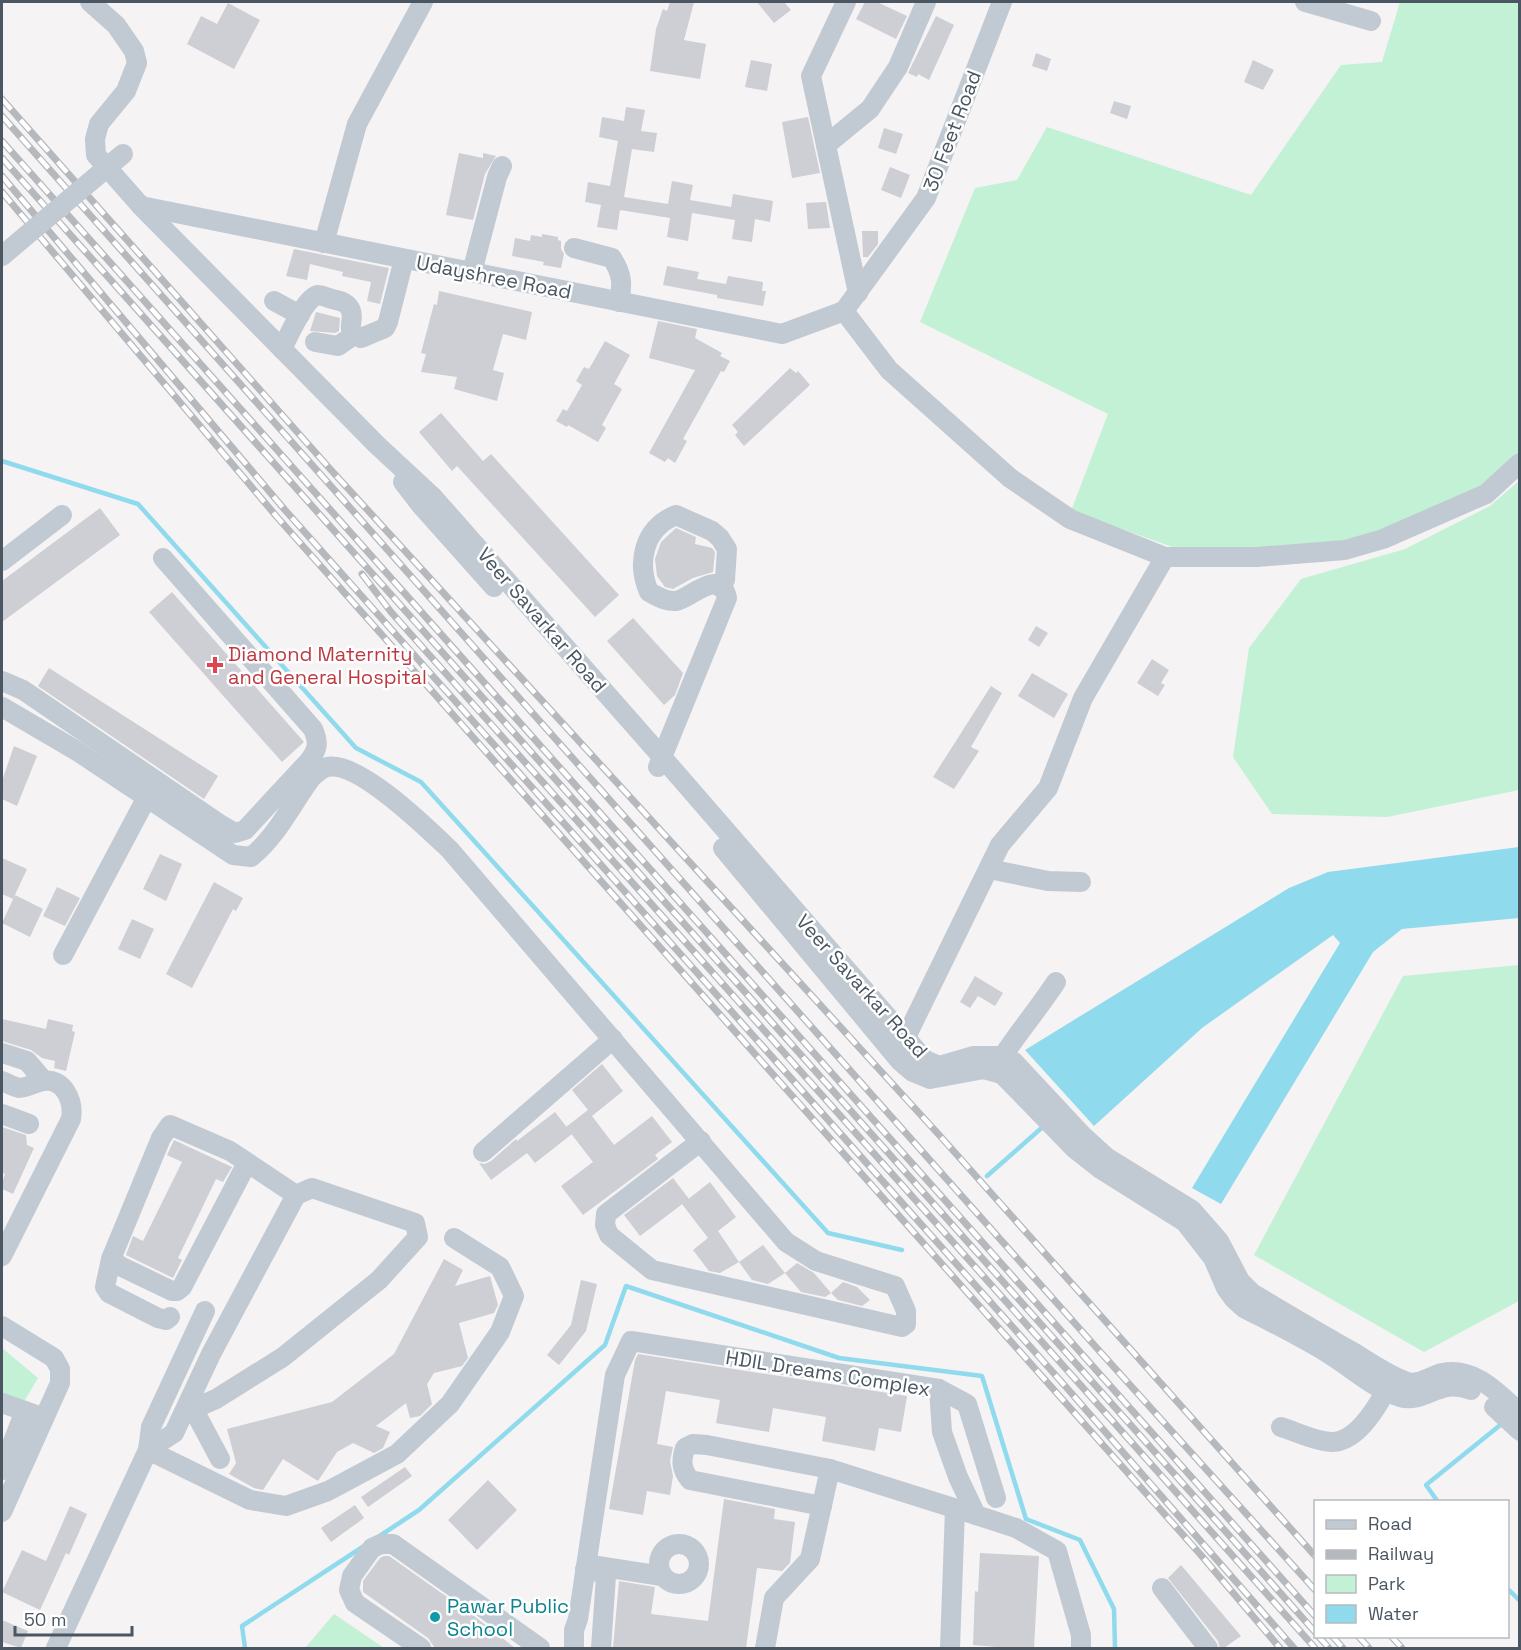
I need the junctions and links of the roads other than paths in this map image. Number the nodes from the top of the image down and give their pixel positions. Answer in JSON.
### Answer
{"nodes":[{"id":1,"x":90,"y":2,"type":"edge"},
{"id":2,"x":423,"y":2,"type":"edge"},
{"id":3,"x":846,"y":2,"type":"edge"},
{"id":4,"x":926,"y":2,"type":"edge"},
{"id":5,"x":1002,"y":2,"type":"edge"},
{"id":6,"x":1305,"y":2,"type":"edge"},
{"id":7,"x":1371,"y":21,"type":"dead end"},
{"id":8,"x":826,"y":145,"type":"junction"},
{"id":9,"x":123,"y":154,"type":"dead end"},
{"id":10,"x":502,"y":166,"type":"dead end"},
{"id":11,"x":141,"y":206,"type":"junction"},
{"id":12,"x":324,"y":243,"type":"junction"},
{"id":13,"x":574,"y":248,"type":"dead end"},
{"id":14,"x":2,"y":256,"type":"edge"},
{"id":15,"x":404,"y":259,"type":"junction"},
{"id":16,"x":472,"y":272,"type":"junction"},
{"id":17,"x":858,"y":294,"type":"junction"},
{"id":18,"x":274,"y":301,"type":"dead end"},
{"id":19,"x":619,"y":302,"type":"junction"},
{"id":20,"x":844,"y":311,"type":"junction"},
{"id":21,"x":300,"y":315,"type":"junction"},
{"id":22,"x":354,"y":335,"type":"junction"},
{"id":23,"x":315,"y":342,"type":"dead end"},
{"id":24,"x":282,"y":349,"type":"junction"},
{"id":25,"x":1520,"y":464,"type":"edge"},
{"id":26,"x":62,"y":515,"type":"dead end"},
{"id":27,"x":1166,"y":557,"type":"junction"},
{"id":28,"x":163,"y":558,"type":"dead end"},
{"id":29,"x":2,"y":561,"type":"edge"},
{"id":30,"x":720,"y":587,"type":"junction"},
{"id":31,"x":2,"y":681,"type":"edge"},
{"id":32,"x":2,"y":707,"type":"edge"},
{"id":33,"x":660,"y":763,"type":"junction"},
{"id":34,"x":147,"y":798,"type":"junction"},
{"id":35,"x":989,"y":869,"type":"junction"},
{"id":36,"x":1081,"y":882,"type":"dead end"},
{"id":37,"x":63,"y":955,"type":"dead end"},
{"id":38,"x":1056,"y":982,"type":"dead end"},
{"id":39,"x":613,"y":1039,"type":"junction"},
{"id":40,"x":905,"y":1039,"type":"junction"},
{"id":41,"x":2,"y":1054,"type":"edge"},
{"id":42,"x":1006,"y":1064,"type":"junction"},
{"id":43,"x":2,"y":1081,"type":"edge"},
{"id":44,"x":44,"y":1081,"type":"junction"},
{"id":45,"x":2,"y":1114,"type":"edge"},
{"id":46,"x":29,"y":1124,"type":"dead end"},
{"id":47,"x":701,"y":1141,"type":"junction"},
{"id":48,"x":483,"y":1152,"type":"dead end"},
{"id":49,"x":247,"y":1163,"type":"junction"},
{"id":50,"x":296,"y":1195,"type":"junction"},
{"id":51,"x":453,"y":1238,"type":"dead end"},
{"id":52,"x":2,"y":1256,"type":"edge"},
{"id":53,"x":111,"y":1259,"type":"junction"},
{"id":54,"x":205,"y":1311,"type":"dead end"},
{"id":55,"x":170,"y":1317,"type":"dead end"},
{"id":56,"x":2,"y":1326,"type":"edge"},
{"id":57,"x":1390,"y":1382,"type":"junction"},
{"id":58,"x":939,"y":1389,"type":"junction"},
{"id":59,"x":1486,"y":1390,"type":"junction"},
{"id":60,"x":2,"y":1402,"type":"edge"},
{"id":61,"x":25,"y":1411,"type":"junction"},
{"id":62,"x":1520,"y":1413,"type":"edge"},
{"id":63,"x":44,"y":1418,"type":"junction"},
{"id":64,"x":1281,"y":1427,"type":"dead end"},
{"id":65,"x":1520,"y":1431,"type":"edge"},
{"id":66,"x":148,"y":1450,"type":"junction"},
{"id":67,"x":220,"y":1459,"type":"dead end"},
{"id":68,"x":830,"y":1469,"type":"junction"},
{"id":69,"x":2,"y":1470,"type":"edge"},
{"id":70,"x":996,"y":1497,"type":"dead end"},
{"id":71,"x":822,"y":1506,"type":"junction"},
{"id":72,"x":955,"y":1509,"type":"junction"},
{"id":73,"x":2,"y":1512,"type":"edge"},
{"id":74,"x":976,"y":1515,"type":"junction"},
{"id":75,"x":585,"y":1567,"type":"junction"},
{"id":76,"x":662,"y":1576,"type":"dead end"},
{"id":77,"x":1162,"y":1588,"type":"dead end"},
{"id":78,"x":574,"y":1645,"type":"edge"},
{"id":79,"x":56,"y":1648,"type":"edge"},
{"id":80,"x":421,"y":1648,"type":"edge"},
{"id":81,"x":538,"y":1648,"type":"edge"},
{"id":82,"x":601,"y":1648,"type":"edge"},
{"id":83,"x":765,"y":1648,"type":"edge"},
{"id":84,"x":950,"y":1648,"type":"edge"},
{"id":85,"x":1081,"y":1648,"type":"edge"},
{"id":86,"x":1208,"y":1648,"type":"edge"}],
"edges":[{"from":1,"to":11,"type":"street","name":"Veer Savarkar Road"},
{"from":2,"to":12,"type":"street"},
{"from":3,"to":8,"type":"street"},
{"from":4,"to":8,"type":"street"},
{"from":5,"to":17,"type":"street","name":"30 Feet Road"},
{"from":6,"to":7,"type":"street"},
{"from":8,"to":17,"type":"street"},
{"from":9,"to":14,"type":"street","bridge":true},
{"from":10,"to":16,"type":"street"},
{"from":11,"to":12,"type":"street","name":"Udayshree Road"},
{"from":11,"to":24,"type":"street","name":"Veer Savarkar Road"},
{"from":12,"to":15,"type":"street","name":"Udayshree Road"},
{"from":13,"to":19,"type":"street"},
{"from":15,"to":16,"type":"street","name":"Udayshree Road"},
{"from":15,"to":22,"type":"street"},
{"from":16,"to":19,"type":"street","name":"Udayshree Road"},
{"from":17,"to":20,"type":"street","name":"30 Feet Road"},
{"from":18,"to":21,"type":"street"},
{"from":19,"to":20,"type":"street","name":"Udayshree Road"},
{"from":20,"to":27,"type":"street"},
{"from":21,"to":22,"type":"street"},
{"from":21,"to":24,"type":"street"},
{"from":22,"to":23,"type":"street"},
{"from":24,"to":33,"type":"street","name":"Veer Savarkar Road"},
{"from":25,"to":27,"type":"street"},
{"from":26,"to":29,"type":"street"},
{"from":27,"to":35,"type":"street"},
{"from":28,"to":31,"type":"street"},
{"from":30,"to":30,"type":"street"},
{"from":30,"to":33,"type":"street"},
{"from":32,"to":34,"type":"street"},
{"from":33,"to":40,"type":"street","name":"Veer Savarkar Road"},
{"from":33,"to":42,"type":"street","name":"Veer Savarkar Road"},
{"from":34,"to":37,"type":"street"},
{"from":34,"to":39,"type":"street"},
{"from":35,"to":36,"type":"street"},
{"from":35,"to":40,"type":"street"},
{"from":38,"to":42,"type":"street"},
{"from":39,"to":47,"type":"street"},
{"from":39,"to":48,"type":"street"},
{"from":40,"to":42,"type":"street","name":"Veer Savarkar Road"},
{"from":41,"to":44,"type":"street"},
{"from":42,"to":57,"type":"street"},
{"from":43,"to":44,"type":"street"},
{"from":44,"to":52,"type":"street"},
{"from":45,"to":46,"type":"street"},
{"from":47,"to":47,"type":"street"},
{"from":49,"to":50,"type":"street"},
{"from":49,"to":53,"type":"street"},
{"from":49,"to":53,"type":"street"},
{"from":50,"to":66,"type":"street"},
{"from":50,"to":67,"type":"street"},
{"from":51,"to":66,"type":"street"},
{"from":53,"to":55,"type":"street"},
{"from":54,"to":66,"type":"street"},
{"from":56,"to":63,"type":"street"},
{"from":57,"to":59,"type":"street"},
{"from":57,"to":64,"type":"street"},
{"from":58,"to":70,"type":"street"},
{"from":58,"to":74,"type":"street","name":"HDIL Dreams Complex"},
{"from":58,"to":75,"type":"street","name":"HDIL Dreams Complex"},
{"from":59,"to":62,"type":"street"},
{"from":59,"to":65,"type":"street"},
{"from":60,"to":61,"type":"street"},
{"from":61,"to":63,"type":"street"},
{"from":61,"to":69,"type":"street"},
{"from":63,"to":73,"type":"street"},
{"from":66,"to":79,"type":"street"},
{"from":68,"to":71,"type":"street"},
{"from":68,"to":71,"type":"street"},
{"from":68,"to":72,"type":"street"},
{"from":71,"to":83,"type":"street"},
{"from":72,"to":74,"type":"street"},
{"from":72,"to":84,"type":"street"},
{"from":74,"to":85,"type":"street"},
{"from":75,"to":76,"type":"street"},
{"from":75,"to":78,"type":"street","name":"HDIL Dreams Complex"},
{"from":75,"to":82,"type":"street"},
{"from":77,"to":86,"type":"street"},
{"from":80,"to":81,"type":"street"}]}
